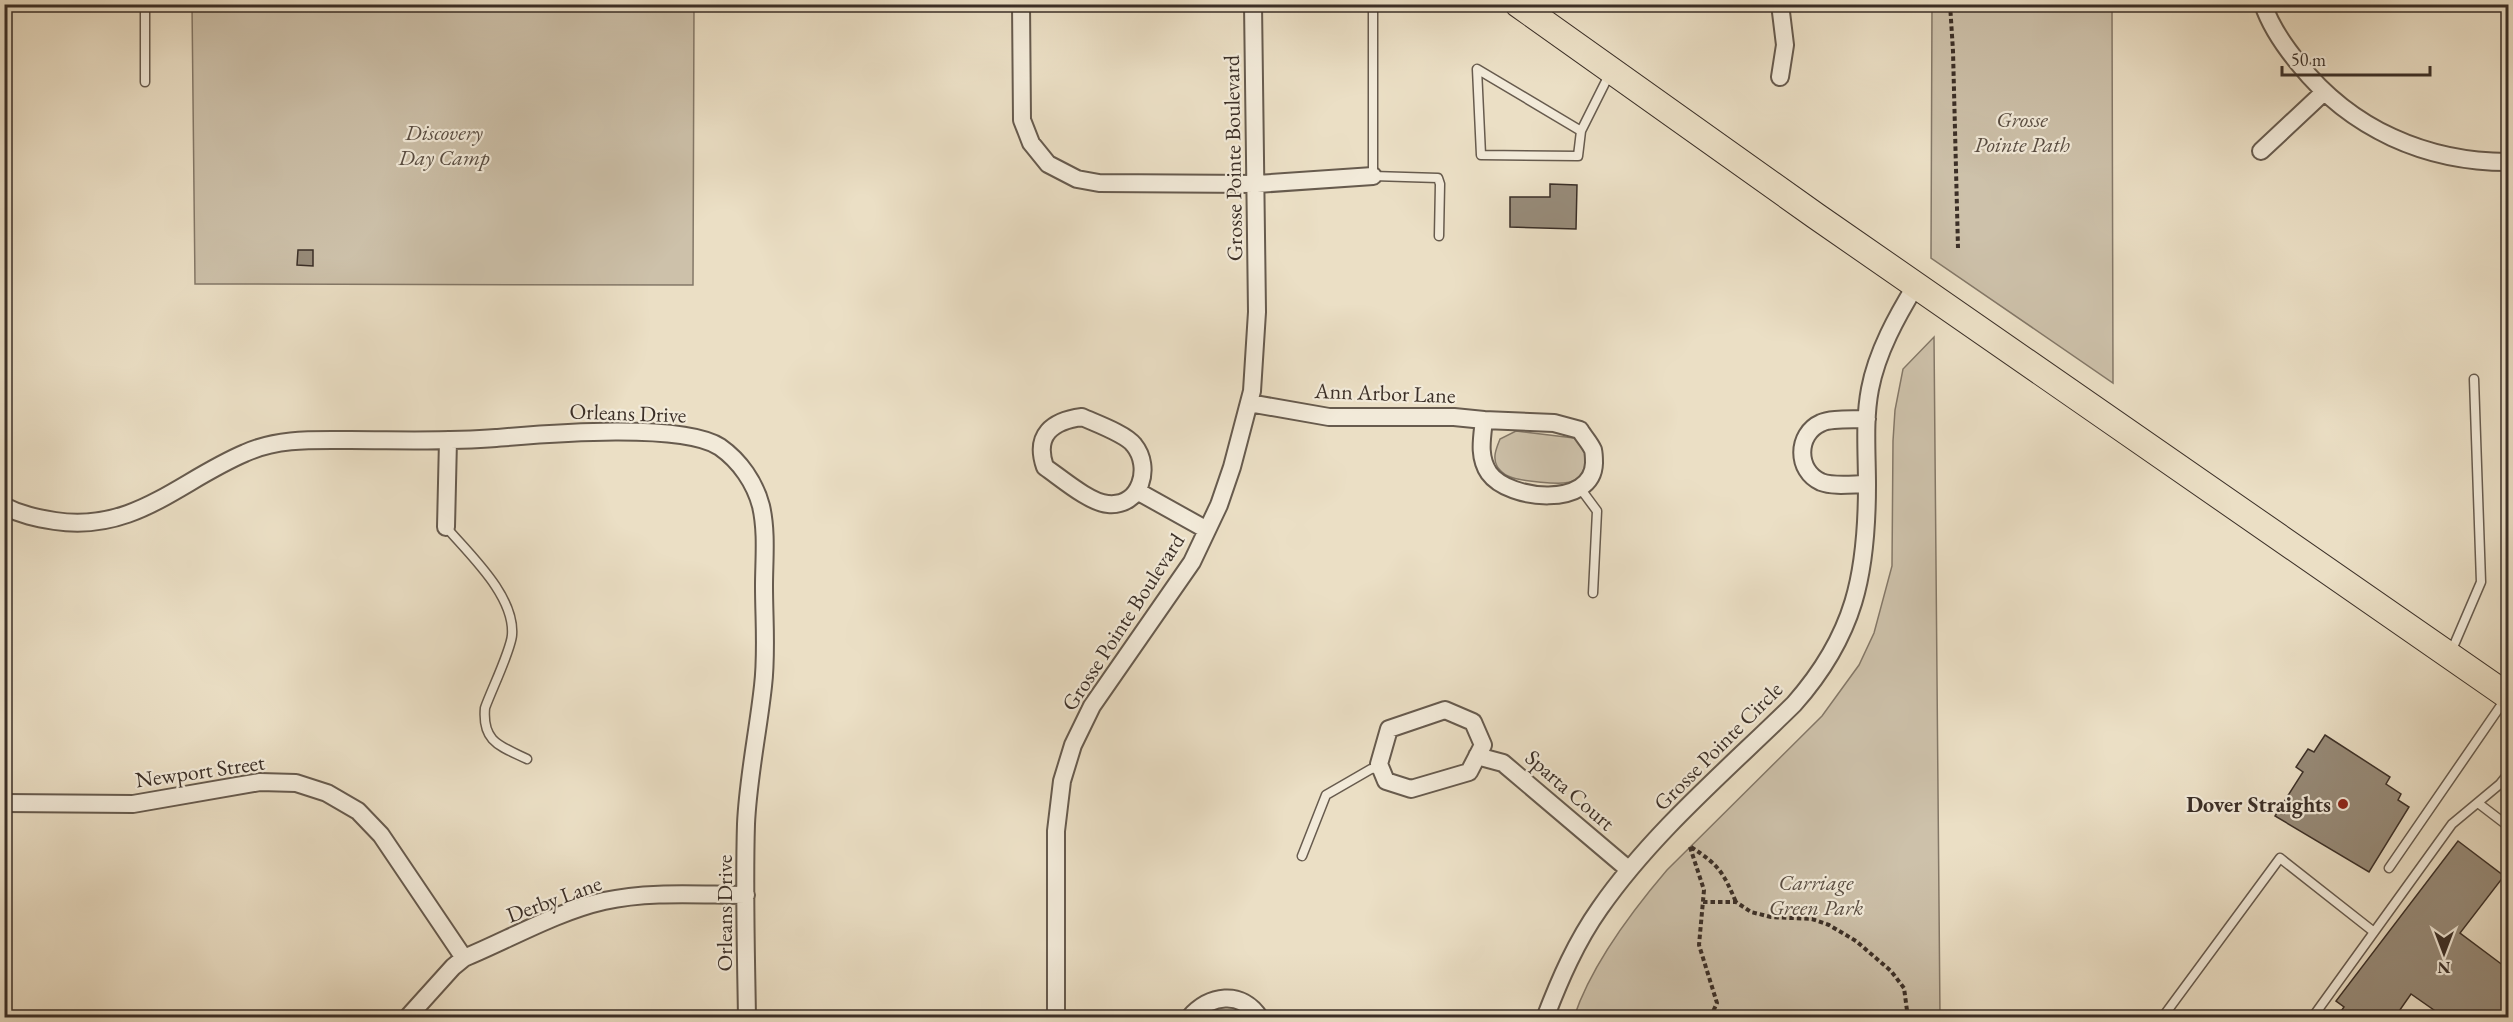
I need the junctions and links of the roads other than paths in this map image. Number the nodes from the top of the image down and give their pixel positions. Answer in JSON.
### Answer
{"nodes":[{"id":1,"x":145,"y":4,"type":"edge"},
{"id":2,"x":1021,"y":4,"type":"edge"},
{"id":3,"x":1253,"y":4,"type":"edge"},
{"id":4,"x":1518,"y":4,"type":"edge"},
{"id":5,"x":1780,"y":4,"type":"edge"},
{"id":6,"x":2263,"y":4,"type":"edge"},
{"id":7,"x":1373,"y":12,"type":"dead end"},
{"id":8,"x":1611,"y":70,"type":"junction"},
{"id":9,"x":1780,"y":77,"type":"dead end"},
{"id":10,"x":145,"y":82,"type":"dead end"},
{"id":11,"x":2324,"y":92,"type":"junction"},
{"id":12,"x":1581,"y":131,"type":"junction"},
{"id":13,"x":2261,"y":150,"type":"dead end"},
{"id":14,"x":2508,"y":162,"type":"edge"},
{"id":15,"x":1373,"y":176,"type":"junction"},
{"id":16,"x":1257,"y":184,"type":"junction"},
{"id":17,"x":1439,"y":236,"type":"dead end"},
{"id":18,"x":1916,"y":285,"type":"junction"},
{"id":19,"x":2474,"y":379,"type":"dead end"},
{"id":20,"x":1249,"y":403,"type":"junction"},
{"id":21,"x":1867,"y":419,"type":"junction"},
{"id":22,"x":1484,"y":420,"type":"junction"},
{"id":23,"x":448,"y":440,"type":"junction"},
{"id":24,"x":1867,"y":484,"type":"junction"},
{"id":25,"x":1580,"y":488,"type":"junction"},
{"id":26,"x":1137,"y":491,"type":"junction"},
{"id":27,"x":4,"y":506,"type":"edge"},
{"id":28,"x":446,"y":527,"type":"joint"},
{"id":29,"x":1207,"y":530,"type":"junction"},
{"id":30,"x":1593,"y":593,"type":"dead end"},
{"id":31,"x":2450,"y":655,"type":"junction"},
{"id":32,"x":2508,"y":696,"type":"edge"},
{"id":33,"x":1477,"y":756,"type":"junction"},
{"id":34,"x":527,"y":759,"type":"dead end"},
{"id":35,"x":1381,"y":768,"type":"junction"},
{"id":36,"x":2508,"y":774,"type":"edge"},
{"id":37,"x":4,"y":803,"type":"edge"},
{"id":38,"x":2478,"y":803,"type":"junction"},
{"id":39,"x":2508,"y":826,"type":"edge"},
{"id":40,"x":1302,"y":856,"type":"dead end"},
{"id":41,"x":2390,"y":868,"type":"dead end"},
{"id":42,"x":1628,"y":869,"type":"junction"},
{"id":43,"x":746,"y":895,"type":"junction"},
{"id":44,"x":2374,"y":932,"type":"junction"},
{"id":45,"x":464,"y":958,"type":"junction"},
{"id":46,"x":407,"y":1017,"type":"edge"},
{"id":47,"x":747,"y":1017,"type":"edge"},
{"id":48,"x":1056,"y":1017,"type":"edge"},
{"id":49,"x":1189,"y":1017,"type":"edge"},
{"id":50,"x":1260,"y":1017,"type":"edge"},
{"id":51,"x":1545,"y":1017,"type":"edge"},
{"id":52,"x":2162,"y":1017,"type":"edge"},
{"id":53,"x":2312,"y":1017,"type":"edge"}],
"edges":[{"from":1,"to":10,"type":"lane"},
{"from":2,"to":16,"type":"street"},
{"from":3,"to":16,"type":"street","name":"Grosse Pointe Boulevard"},
{"from":4,"to":8,"type":"main road"},
{"from":5,"to":9,"type":"street"},
{"from":6,"to":11,"type":"street"},
{"from":7,"to":15,"type":"lane"},
{"from":8,"to":12,"type":"lane"},
{"from":8,"to":18,"type":"main road"},
{"from":11,"to":13,"type":"street"},
{"from":11,"to":14,"type":"street"},
{"from":12,"to":12,"type":"lane"},
{"from":15,"to":16,"type":"street"},
{"from":15,"to":17,"type":"lane"},
{"from":16,"to":20,"type":"street","name":"Grosse Pointe Boulevard"},
{"from":18,"to":21,"type":"street","name":"Grosse Pointe Circle"},
{"from":18,"to":31,"type":"main road"},
{"from":19,"to":31,"type":"lane"},
{"from":20,"to":22,"type":"street","name":"Ann Arbor Lane"},
{"from":20,"to":29,"type":"street","name":"Grosse Pointe Boulevard"},
{"from":21,"to":24,"type":"street","name":"Grosse Pointe Circle"},
{"from":21,"to":24,"type":"street"},
{"from":22,"to":25,"type":"street","name":"Ann Arbor Lane"},
{"from":22,"to":25,"type":"street","name":"Ann Arbor Lane"},
{"from":23,"to":27,"type":"street","name":"Orleans Drive"},
{"from":23,"to":28,"type":"street"},
{"from":23,"to":43,"type":"street","name":"Orleans Drive"},
{"from":24,"to":42,"type":"street","name":"Grosse Pointe Circle"},
{"from":25,"to":30,"type":"lane"},
{"from":26,"to":26,"type":"street"},
{"from":26,"to":29,"type":"street"},
{"from":28,"to":34,"type":"lane"},
{"from":29,"to":48,"type":"street","name":"Grosse Pointe Boulevard"},
{"from":31,"to":32,"type":"main road"},
{"from":32,"to":41,"type":"lane"},
{"from":33,"to":35,"type":"street"},
{"from":33,"to":35,"type":"street"},
{"from":33,"to":42,"type":"street","name":"Sparta Court"},
{"from":35,"to":40,"type":"lane"},
{"from":36,"to":38,"type":"lane"},
{"from":37,"to":45,"type":"street","name":"Newport Street"},
{"from":38,"to":39,"type":"lane"},
{"from":38,"to":44,"type":"lane"},
{"from":42,"to":51,"type":"street","name":"Grosse Pointe Circle"},
{"from":43,"to":45,"type":"street","name":"Derby Lane"},
{"from":43,"to":47,"type":"street","name":"Orleans Drive"},
{"from":44,"to":52,"type":"lane"},
{"from":44,"to":53,"type":"lane"},
{"from":45,"to":46,"type":"street","name":"Derby Lane"},
{"from":49,"to":50,"type":"street"}]}
